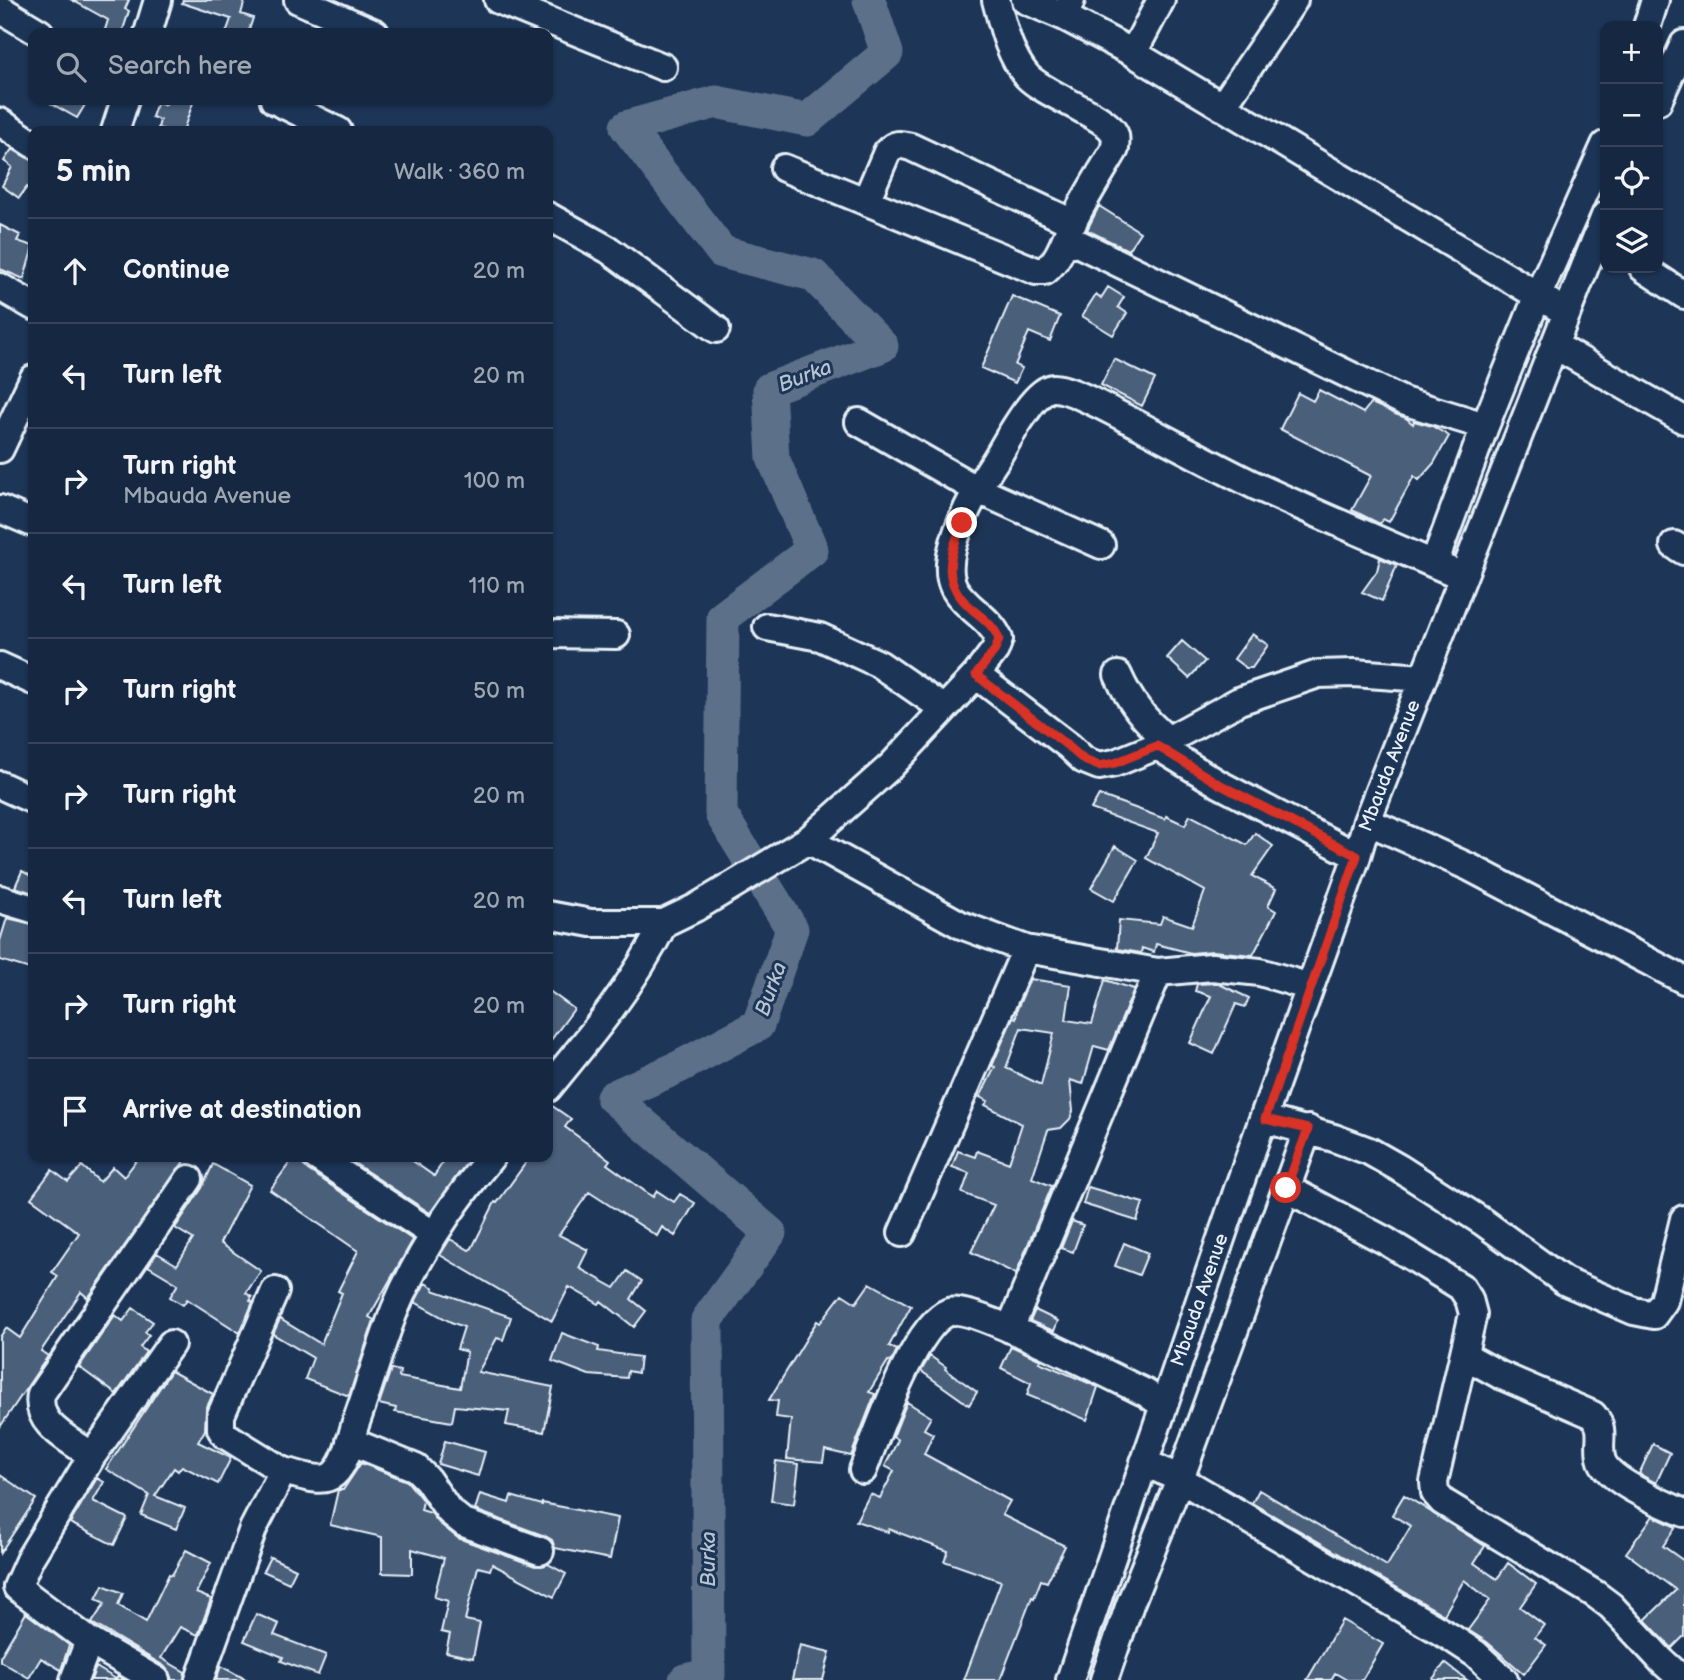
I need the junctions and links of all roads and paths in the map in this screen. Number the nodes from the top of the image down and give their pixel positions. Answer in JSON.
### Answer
{"nodes":[{"id":1,"x":159,"y":0,"type":"edge"},
{"id":2,"x":298,"y":0,"type":"edge"},
{"id":3,"x":498,"y":0,"type":"edge"},
{"id":4,"x":996,"y":0,"type":"edge"},
{"id":5,"x":1025,"y":0,"type":"edge"},
{"id":6,"x":1161,"y":0,"type":"edge"},
{"id":7,"x":1294,"y":0,"type":"edge"},
{"id":8,"x":1655,"y":0,"type":"edge"},
{"id":9,"x":0,"y":9,"type":"edge"},
{"id":10,"x":1068,"y":9,"type":"edge"},
{"id":11,"x":1649,"y":21,"type":"edge"},
{"id":12,"x":32,"y":28,"type":"edge"},
{"id":13,"x":150,"y":28,"type":"edge"},
{"id":14,"x":363,"y":28,"type":"edge"},
{"id":15,"x":1684,"y":44,"type":"edge"},
{"id":16,"x":1133,"y":53,"type":"junction"},
{"id":17,"x":663,"y":67,"type":"dead end"},
{"id":18,"x":1663,"y":90,"type":"edge"},
{"id":19,"x":123,"y":105,"type":"edge"},
{"id":20,"x":284,"y":105,"type":"edge"},
{"id":21,"x":1222,"y":107,"type":"junction"},
{"id":22,"x":0,"y":122,"type":"edge"},
{"id":23,"x":116,"y":126,"type":"edge"},
{"id":24,"x":328,"y":126,"type":"edge"},
{"id":25,"x":28,"y":142,"type":"edge"},
{"id":26,"x":1604,"y":147,"type":"edge"},
{"id":27,"x":784,"y":168,"type":"dead end"},
{"id":28,"x":866,"y":201,"type":"junction"},
{"id":29,"x":553,"y":219,"type":"edge"},
{"id":30,"x":1070,"y":230,"type":"junction"},
{"id":31,"x":1600,"y":237,"type":"edge"},
{"id":32,"x":1651,"y":273,"type":"edge"},
{"id":33,"x":0,"y":287,"type":"edge"},
{"id":34,"x":1538,"y":295,"type":"junction"},
{"id":35,"x":1684,"y":295,"type":"edge"},
{"id":36,"x":28,"y":303,"type":"edge"},
{"id":37,"x":1567,"y":313,"type":"junction"},
{"id":38,"x":716,"y":329,"type":"dead end"},
{"id":39,"x":1554,"y":345,"type":"junction"},
{"id":40,"x":28,"y":390,"type":"edge"},
{"id":41,"x":1684,"y":420,"type":"edge"},
{"id":42,"x":859,"y":422,"type":"dead end"},
{"id":43,"x":1485,"y":426,"type":"junction"},
{"id":44,"x":0,"y":449,"type":"edge"},
{"id":45,"x":976,"y":489,"type":"junction"},
{"id":46,"x":0,"y":509,"type":"edge"},
{"id":47,"x":28,"y":521,"type":"edge"},
{"id":48,"x":1101,"y":545,"type":"dead end"},
{"id":49,"x":1434,"y":564,"type":"junction"},
{"id":50,"x":1462,"y":576,"type":"junction"},
{"id":51,"x":767,"y":627,"type":"dead end"},
{"id":52,"x":553,"y":634,"type":"edge"},
{"id":53,"x":616,"y":635,"type":"dead end"},
{"id":54,"x":0,"y":666,"type":"edge"},
{"id":55,"x":976,"y":675,"type":"junction"},
{"id":56,"x":1118,"y":675,"type":"dead end"},
{"id":57,"x":1423,"y":678,"type":"junction"},
{"id":58,"x":28,"y":679,"type":"edge"},
{"id":59,"x":944,"y":709,"type":"junction"},
{"id":60,"x":1162,"y":742,"type":"junction"},
{"id":61,"x":0,"y":785,"type":"edge"},
{"id":62,"x":28,"y":798,"type":"edge"},
{"id":63,"x":1367,"y":821,"type":"junction"},
{"id":64,"x":807,"y":840,"type":"junction"},
{"id":65,"x":1357,"y":856,"type":"junction"},
{"id":66,"x":0,"y":899,"type":"edge"},
{"id":67,"x":28,"y":907,"type":"edge"},
{"id":68,"x":553,"y":916,"type":"edge"},
{"id":69,"x":664,"y":923,"type":"junction"},
{"id":70,"x":1026,"y":949,"type":"junction"},
{"id":71,"x":1158,"y":972,"type":"junction"},
{"id":72,"x":1684,"y":980,"type":"edge"},
{"id":73,"x":1310,"y":987,"type":"junction"},
{"id":74,"x":553,"y":1075,"type":"edge"},
{"id":75,"x":1265,"y":1119,"type":"junction"},
{"id":76,"x":1308,"y":1129,"type":"junction"},
{"id":77,"x":324,"y":1162,"type":"edge"},
{"id":78,"x":487,"y":1162,"type":"edge"},
{"id":79,"x":189,"y":1179,"type":"dead end"},
{"id":80,"x":1286,"y":1188,"type":"junction"},
{"id":81,"x":1684,"y":1219,"type":"edge"},
{"id":82,"x":902,"y":1233,"type":"dead end"},
{"id":83,"x":434,"y":1235,"type":"junction"},
{"id":84,"x":275,"y":1292,"type":"dead end"},
{"id":85,"x":1010,"y":1329,"type":"junction"},
{"id":86,"x":171,"y":1344,"type":"dead end"},
{"id":87,"x":1464,"y":1355,"type":"junction"},
{"id":88,"x":1163,"y":1405,"type":"junction"},
{"id":89,"x":350,"y":1441,"type":"junction"},
{"id":90,"x":92,"y":1456,"type":"junction"},
{"id":91,"x":1144,"y":1462,"type":"junction"},
{"id":92,"x":863,"y":1470,"type":"dead end"},
{"id":93,"x":284,"y":1471,"type":"junction"},
{"id":94,"x":1180,"y":1479,"type":"junction"},
{"id":95,"x":1684,"y":1513,"type":"edge"},
{"id":96,"x":540,"y":1551,"type":"dead end"},
{"id":97,"x":8,"y":1581,"type":"edge"},
{"id":98,"x":89,"y":1641,"type":"junction"},
{"id":99,"x":74,"y":1680,"type":"edge"},
{"id":100,"x":156,"y":1680,"type":"edge"},
{"id":101,"x":199,"y":1680,"type":"edge"},
{"id":102,"x":1070,"y":1680,"type":"edge"},
{"id":103,"x":1104,"y":1680,"type":"edge"},
{"id":104,"x":1504,"y":1680,"type":"edge"},
{"id":105,"x":1684,"y":1680,"type":"edge"}],
"edges":[{"from":1,"to":13,"type":"street"},
{"from":2,"to":14,"type":"street"},
{"from":3,"to":17,"type":"street"},
{"from":4,"to":30,"type":"street"},
{"from":5,"to":10,"type":"street"},
{"from":6,"to":16,"type":"street"},
{"from":7,"to":21,"type":"street"},
{"from":8,"to":11,"type":"street"},
{"from":9,"to":12,"type":"street"},
{"from":10,"to":16,"type":"street"},
{"from":15,"to":18,"type":"street"},
{"from":16,"to":21,"type":"street"},
{"from":19,"to":23,"type":"street"},
{"from":20,"to":24,"type":"street"},
{"from":21,"to":34,"type":"street"},
{"from":22,"to":25,"type":"street"},
{"from":26,"to":34,"type":"street"},
{"from":27,"to":28,"type":"street"},
{"from":28,"to":30,"type":"street"},
{"from":28,"to":30,"type":"street"},
{"from":29,"to":38,"type":"street"},
{"from":30,"to":43,"type":"street"},
{"from":31,"to":37,"type":"street","name":"Mbauda Avenue"},
{"from":32,"to":35,"type":"street"},
{"from":33,"to":36,"type":"street"},
{"from":34,"to":37,"type":"street"},
{"from":34,"to":43,"type":"street"},
{"from":37,"to":39,"type":"street","name":"Mbauda Avenue"},
{"from":39,"to":41,"type":"street"},
{"from":39,"to":50,"type":"street","name":"Mbauda Avenue"},
{"from":40,"to":44,"type":"street"},
{"from":42,"to":45,"type":"street"},
{"from":43,"to":49,"type":"street"},
{"from":45,"to":48,"type":"street"},
{"from":45,"to":49,"type":"street"},
{"from":45,"to":55,"type":"street"},
{"from":46,"to":47,"type":"street"},
{"from":49,"to":50,"type":"street"},
{"from":50,"to":57,"type":"street","name":"Mbauda Avenue"},
{"from":51,"to":59,"type":"street"},
{"from":52,"to":53,"type":"street"},
{"from":54,"to":58,"type":"street"},
{"from":55,"to":59,"type":"street"},
{"from":55,"to":60,"type":"street"},
{"from":56,"to":60,"type":"street"},
{"from":57,"to":60,"type":"street"},
{"from":57,"to":63,"type":"street","name":"Mbauda Avenue"},
{"from":59,"to":64,"type":"street"},
{"from":60,"to":65,"type":"street"},
{"from":61,"to":62,"type":"street"},
{"from":63,"to":65,"type":"street","name":"Mbauda Avenue"},
{"from":63,"to":72,"type":"street"},
{"from":64,"to":69,"type":"street"},
{"from":64,"to":70,"type":"street"},
{"from":65,"to":73,"type":"street","name":"Mbauda Avenue"},
{"from":66,"to":67,"type":"street"},
{"from":68,"to":69,"type":"street"},
{"from":69,"to":74,"type":"street"},
{"from":70,"to":71,"type":"street"},
{"from":70,"to":82,"type":"street"},
{"from":71,"to":73,"type":"street"},
{"from":71,"to":85,"type":"street"},
{"from":73,"to":75,"type":"street","name":"Mbauda Avenue"},
{"from":75,"to":76,"type":"street"},
{"from":75,"to":88,"type":"street","name":"Mbauda Avenue"},
{"from":76,"to":80,"type":"street"},
{"from":76,"to":81,"type":"street"},
{"from":77,"to":83,"type":"street"},
{"from":78,"to":83,"type":"street"},
{"from":79,"to":90,"type":"street"},
{"from":80,"to":87,"type":"street"},
{"from":80,"to":94,"type":"street"},
{"from":83,"to":89,"type":"street"},
{"from":84,"to":93,"type":"street"},
{"from":85,"to":88,"type":"street"},
{"from":85,"to":92,"type":"street"},
{"from":86,"to":90,"type":"street"},
{"from":87,"to":95,"type":"street"},
{"from":87,"to":105,"type":"street"},
{"from":88,"to":91,"type":"street","name":"Mbauda Avenue"},
{"from":89,"to":93,"type":"street"},
{"from":89,"to":96,"type":"street"},
{"from":90,"to":97,"type":"street"},
{"from":91,"to":94,"type":"street"},
{"from":91,"to":102,"type":"street","name":"Mbauda Avenue"},
{"from":93,"to":101,"type":"street"},
{"from":94,"to":103,"type":"street"},
{"from":94,"to":104,"type":"street"},
{"from":97,"to":98,"type":"street"},
{"from":98,"to":99,"type":"street"},
{"from":98,"to":100,"type":"street"}]}
